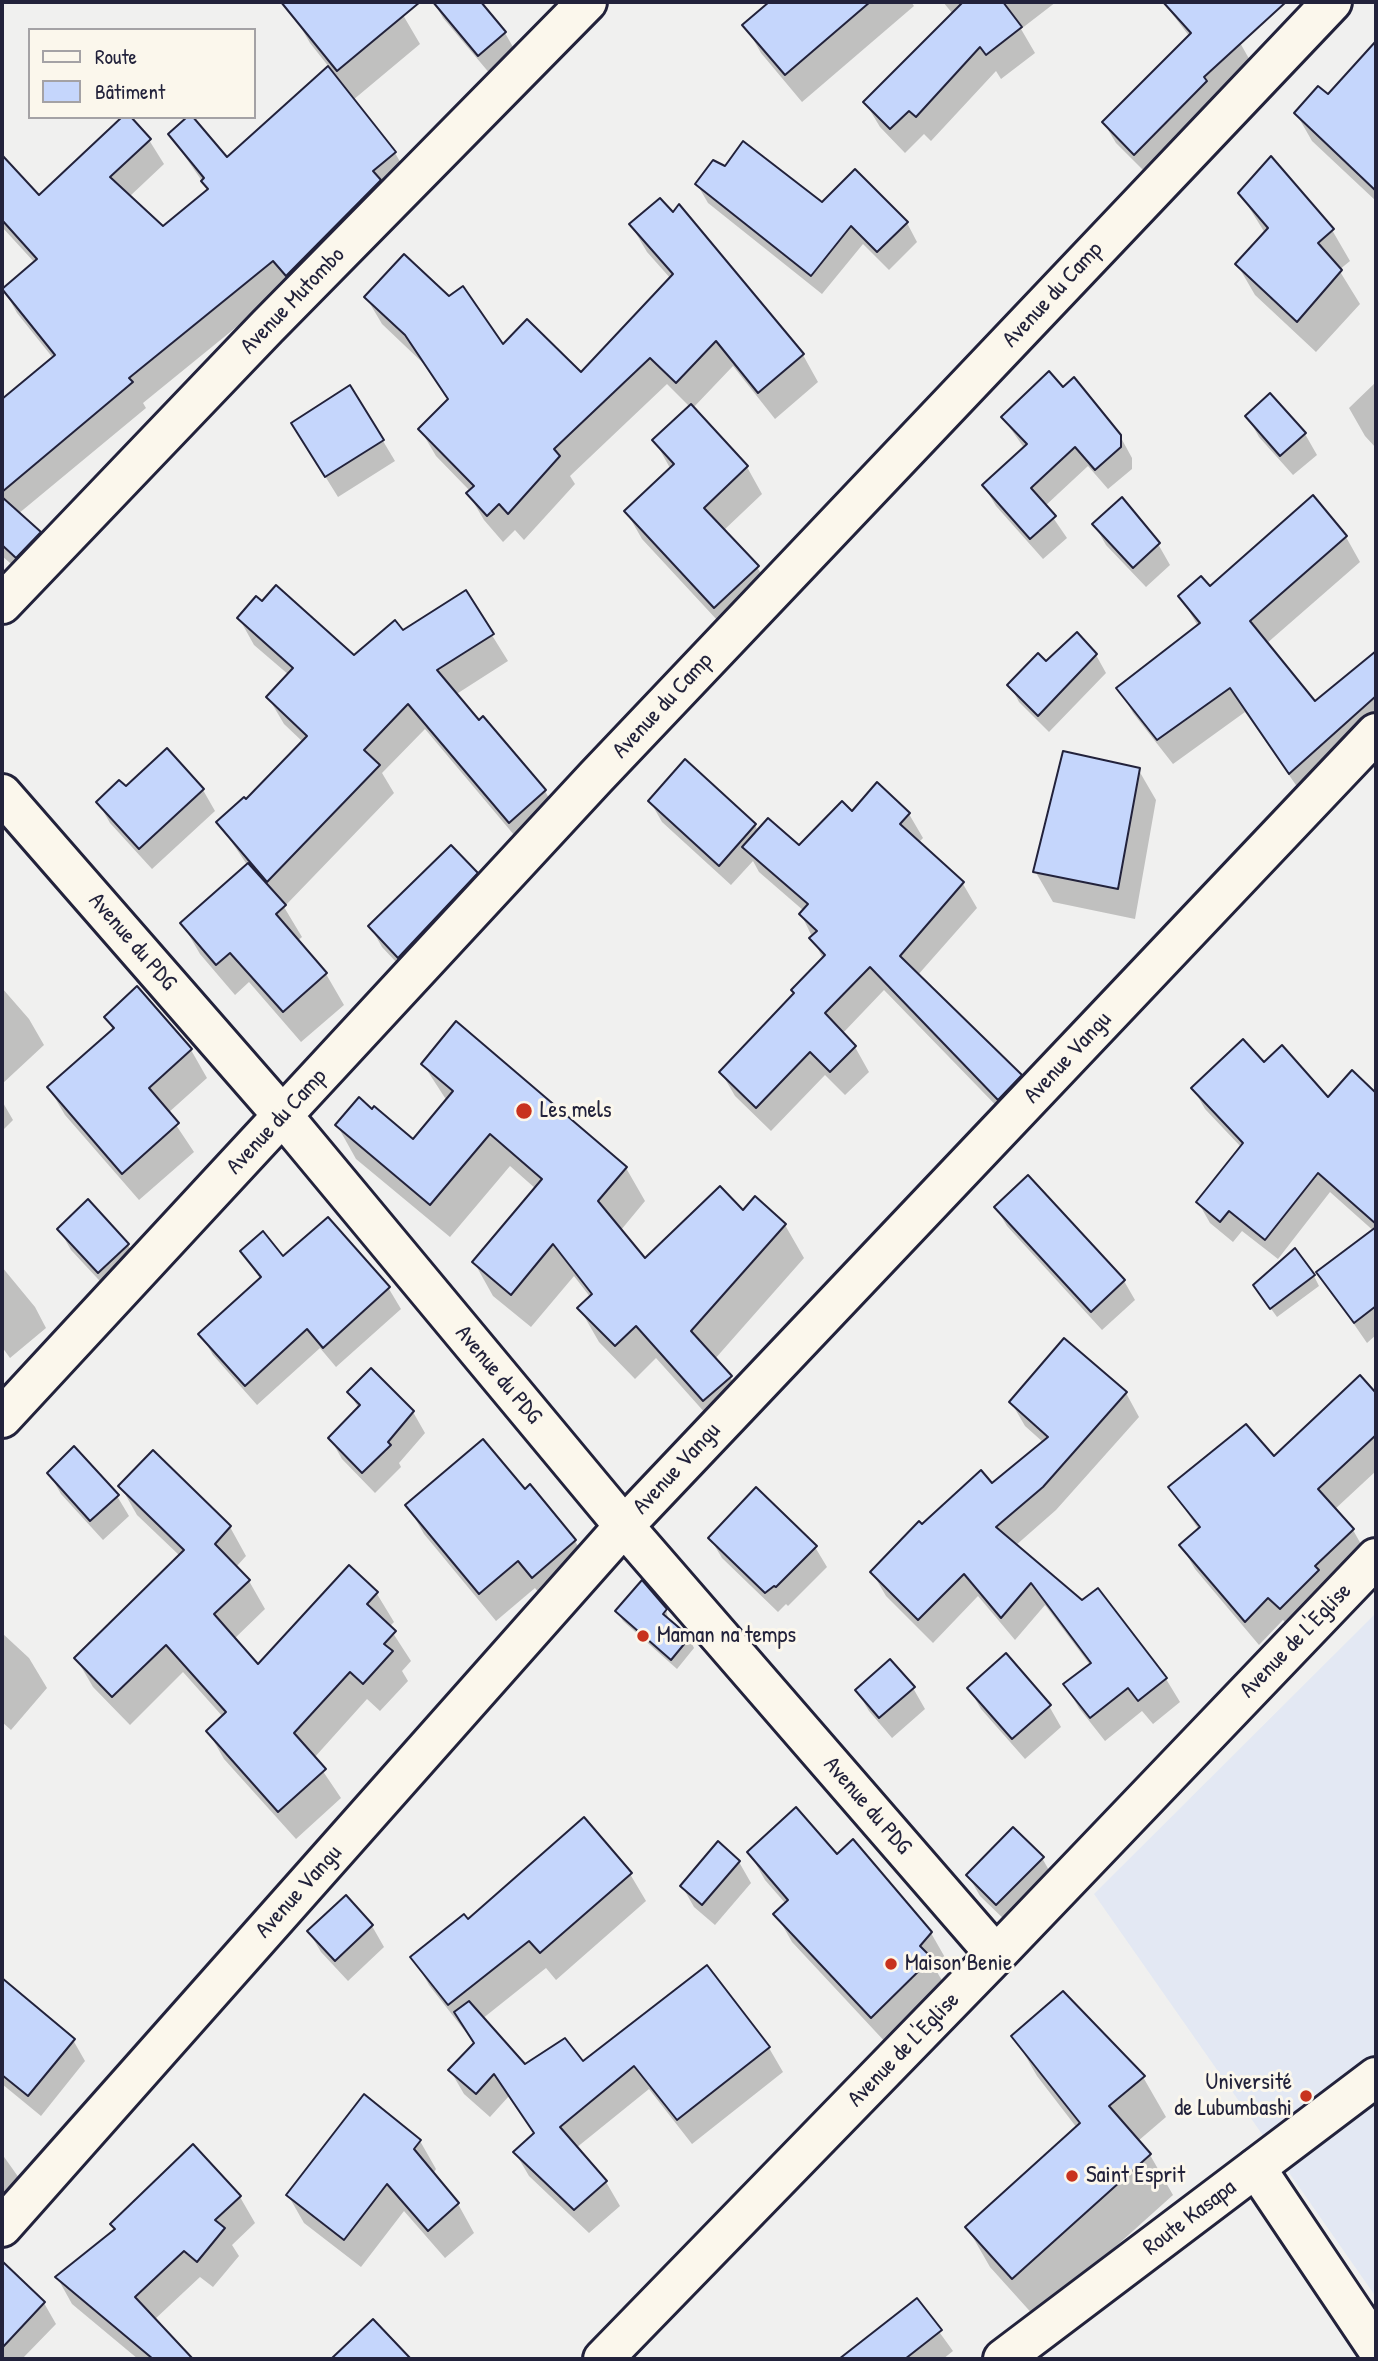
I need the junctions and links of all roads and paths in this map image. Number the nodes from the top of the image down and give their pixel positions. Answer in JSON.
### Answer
{"nodes":[{"id":1,"x":587,"y":2,"type":"edge"},
{"id":2,"x":1332,"y":2,"type":"edge"},
{"id":3,"x":2,"y":604,"type":"edge"},
{"id":4,"x":1376,"y":733,"type":"edge"},
{"id":5,"x":2,"y":793,"type":"edge"},
{"id":6,"x":283,"y":1116,"type":"junction"},
{"id":7,"x":2,"y":1418,"type":"edge"},
{"id":8,"x":624,"y":1526,"type":"junction"},
{"id":9,"x":1376,"y":1558,"type":"edge"},
{"id":10,"x":996,"y":1955,"type":"junction"},
{"id":11,"x":1376,"y":2077,"type":"edge"},
{"id":12,"x":1256,"y":2168,"type":"junction"},
{"id":13,"x":2,"y":2227,"type":"edge"},
{"id":14,"x":1376,"y":2347,"type":"edge"},
{"id":15,"x":603,"y":2359,"type":"edge"},
{"id":16,"x":1003,"y":2359,"type":"edge"}],
"edges":[{"from":1,"to":3,"type":"street","name":"Avenue Mutombo"},
{"from":2,"to":6,"type":"street","name":"Avenue du Camp"},
{"from":4,"to":8,"type":"street","name":"Avenue Vangu"},
{"from":5,"to":6,"type":"street","name":"Avenue du PDG"},
{"from":6,"to":7,"type":"street","name":"Avenue du Camp"},
{"from":6,"to":8,"type":"street","name":"Avenue du PDG"},
{"from":8,"to":10,"type":"street","name":"Avenue du PDG"},
{"from":8,"to":13,"type":"street","name":"Avenue Vangu"},
{"from":9,"to":10,"type":"street","name":"Avenue de L'Eglise"},
{"from":10,"to":15,"type":"street","name":"Avenue de L'Eglise"},
{"from":11,"to":12,"type":"street","name":"Route Kasapa"},
{"from":12,"to":14,"type":"street"},
{"from":12,"to":16,"type":"street","name":"Route Kasapa"}]}
